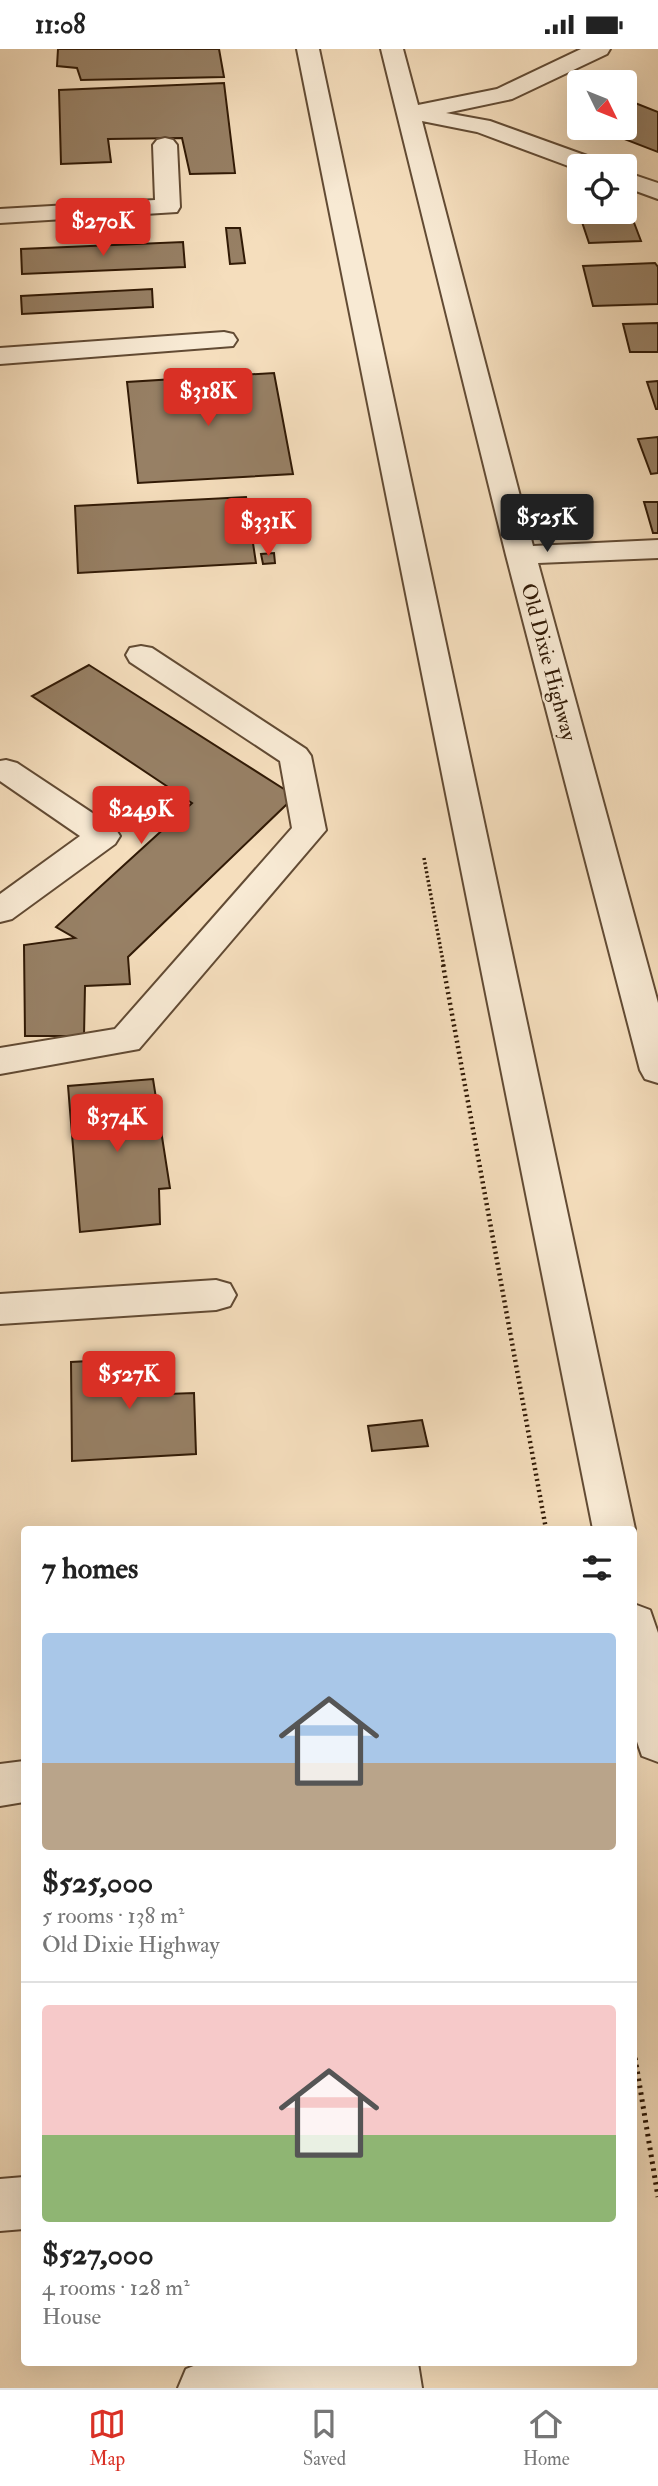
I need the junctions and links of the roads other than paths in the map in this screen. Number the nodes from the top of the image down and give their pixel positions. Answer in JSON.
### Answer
{"nodes":[{"id":1,"x":308,"y":49,"type":"edge"},
{"id":2,"x":392,"y":49,"type":"edge"},
{"id":3,"x":599,"y":49,"type":"edge"},
{"id":4,"x":409,"y":114,"type":"junction"},
{"id":5,"x":164,"y":145,"type":"dead end"},
{"id":6,"x":567,"y":157,"type":"edge"},
{"id":7,"x":637,"y":184,"type":"edge"},
{"id":8,"x":658,"y":192,"type":"edge"},
{"id":9,"x":0,"y":216,"type":"edge"},
{"id":10,"x":224,"y":341,"type":"dead end"},
{"id":11,"x":0,"y":356,"type":"edge"},
{"id":12,"x":658,"y":549,"type":"edge"},
{"id":13,"x":521,"y":555,"type":"junction"},
{"id":14,"x":141,"y":655,"type":"dead end"},
{"id":15,"x":6,"y":770,"type":"dead end"},
{"id":16,"x":0,"y":911,"type":"edge"},
{"id":17,"x":0,"y":1061,"type":"edge"},
{"id":18,"x":658,"y":1070,"type":"edge"},
{"id":19,"x":216,"y":1295,"type":"dead end"},
{"id":20,"x":0,"y":1309,"type":"edge"},
{"id":21,"x":613,"y":1526,"type":"edge"},
{"id":22,"x":637,"y":1638,"type":"edge"},
{"id":23,"x":658,"y":1742,"type":"edge"},
{"id":24,"x":21,"y":1782,"type":"edge"},
{"id":25,"x":0,"y":1785,"type":"edge"},
{"id":26,"x":21,"y":2203,"type":"edge"},
{"id":27,"x":0,"y":2206,"type":"edge"},
{"id":28,"x":205,"y":2388,"type":"edge"},
{"id":29,"x":395,"y":2388,"type":"edge"}],
"edges":[{"from":1,"to":21,"type":"street"},
{"from":2,"to":4,"type":"street","name":"Old Dixie Highway"},
{"from":3,"to":4,"type":"street"},
{"from":4,"to":6,"type":"street"},
{"from":4,"to":13,"type":"street","name":"Old Dixie Highway"},
{"from":5,"to":9,"type":"street"},
{"from":7,"to":8,"type":"street"},
{"from":10,"to":11,"type":"street"},
{"from":12,"to":13,"type":"street"},
{"from":13,"to":18,"type":"street","name":"Old Dixie Highway"},
{"from":14,"to":17,"type":"street"},
{"from":15,"to":16,"type":"street"},
{"from":19,"to":20,"type":"street"},
{"from":22,"to":23,"type":"street"},
{"from":24,"to":25,"type":"street"},
{"from":26,"to":27,"type":"street"},
{"from":28,"to":29,"type":"street"}]}
